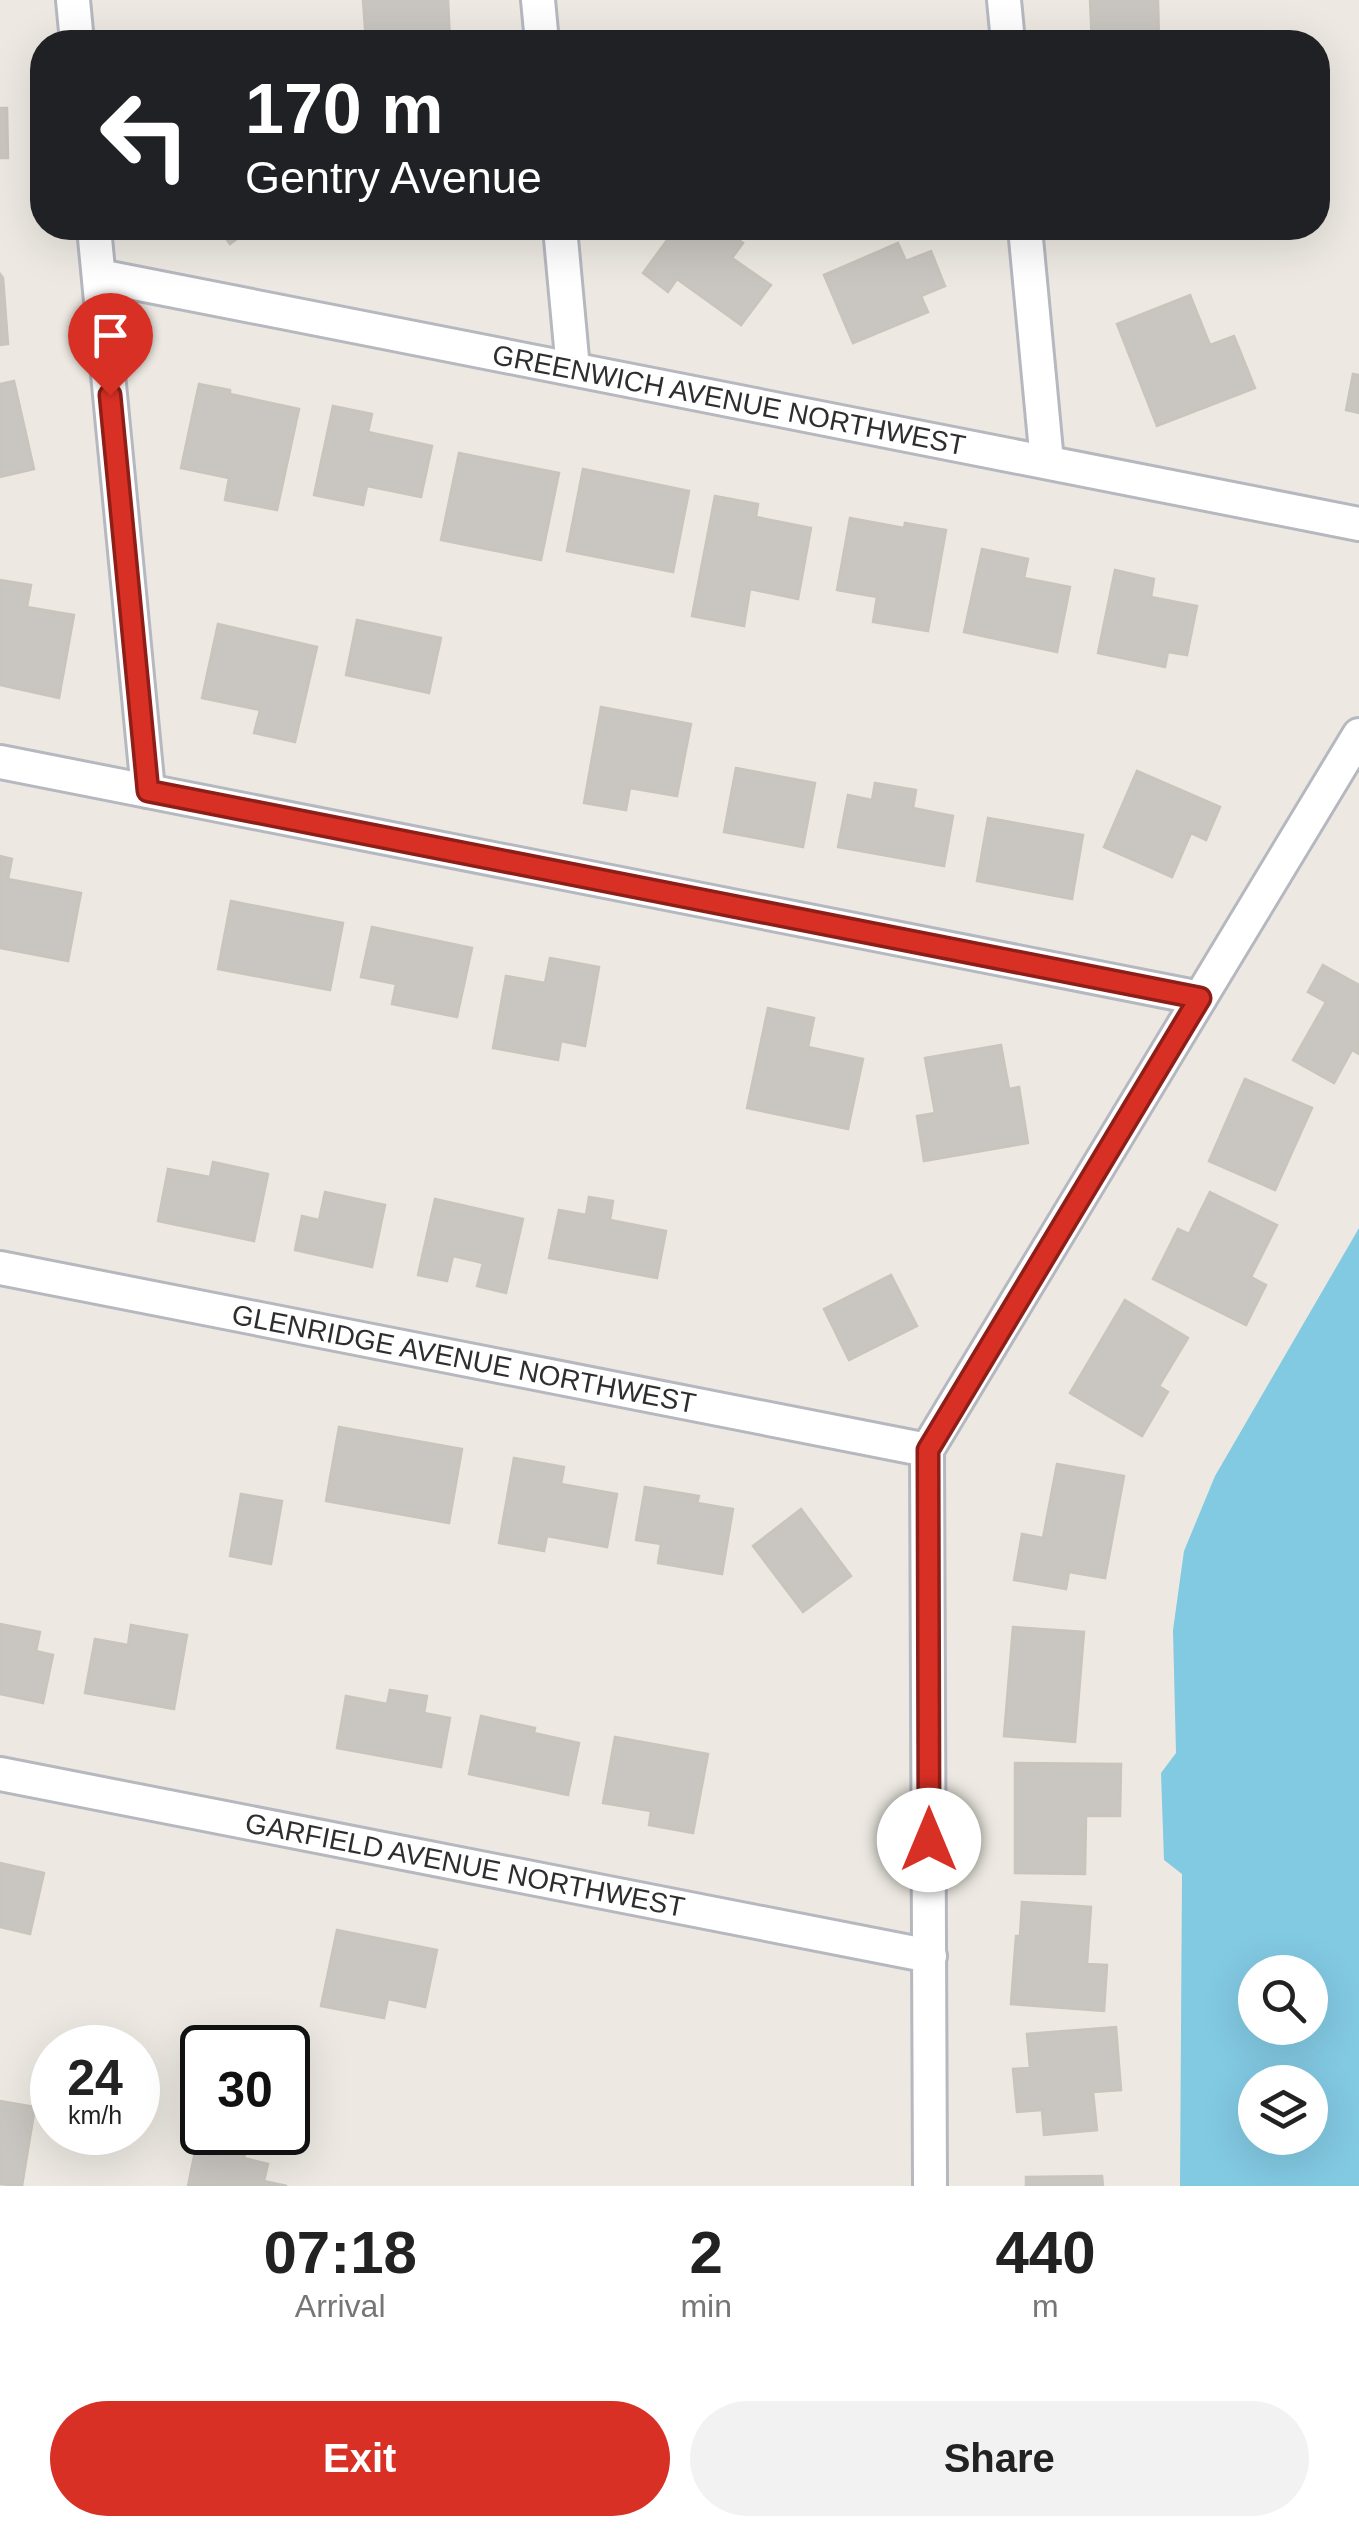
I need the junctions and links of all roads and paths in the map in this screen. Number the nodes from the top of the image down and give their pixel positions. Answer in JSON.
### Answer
{"nodes":[{"id":1,"x":73,"y":0,"type":"edge"},
{"id":2,"x":538,"y":0,"type":"edge"},
{"id":3,"x":1004,"y":0,"type":"edge"},
{"id":4,"x":76,"y":30,"type":"edge"},
{"id":5,"x":541,"y":30,"type":"edge"},
{"id":6,"x":1007,"y":30,"type":"edge"},
{"id":7,"x":95,"y":240,"type":"edge"},
{"id":8,"x":561,"y":240,"type":"edge"},
{"id":9,"x":1026,"y":240,"type":"edge"},
{"id":10,"x":99,"y":276,"type":"junction"},
{"id":11,"x":573,"y":369,"type":"junction"},
{"id":12,"x":1047,"y":462,"type":"junction"},
{"id":13,"x":1359,"y":524,"type":"edge"},
{"id":14,"x":1359,"y":735,"type":"edge"},
{"id":15,"x":0,"y":762,"type":"edge"},
{"id":16,"x":148,"y":791,"type":"junction"},
{"id":17,"x":1200,"y":998,"type":"junction"},
{"id":18,"x":0,"y":1268,"type":"edge"},
{"id":19,"x":928,"y":1450,"type":"junction"},
{"id":20,"x":0,"y":1774,"type":"edge"},
{"id":21,"x":930,"y":1956,"type":"junction"},
{"id":22,"x":930,"y":2186,"type":"edge"}],
"edges":[{"from":1,"to":4,"type":"street"},
{"from":2,"to":5,"type":"street"},
{"from":3,"to":6,"type":"street"},
{"from":7,"to":10,"type":"street"},
{"from":8,"to":11,"type":"street"},
{"from":9,"to":12,"type":"street"},
{"from":10,"to":11,"type":"street","name":"GREENWICH AVENUE NORTHWEST"},
{"from":10,"to":16,"type":"street"},
{"from":11,"to":12,"type":"street","name":"GREENWICH AVENUE NORTHWEST"},
{"from":12,"to":13,"type":"street","name":"GREENWICH AVENUE NORTHWEST"},
{"from":14,"to":17,"type":"street"},
{"from":15,"to":16,"type":"street"},
{"from":16,"to":17,"type":"street"},
{"from":17,"to":19,"type":"street"},
{"from":18,"to":19,"type":"street","name":"GLENRIDGE AVENUE NORTHWEST"},
{"from":19,"to":21,"type":"street"},
{"from":20,"to":21,"type":"street","name":"GARFIELD AVENUE NORTHWEST"},
{"from":21,"to":22,"type":"street"}]}
